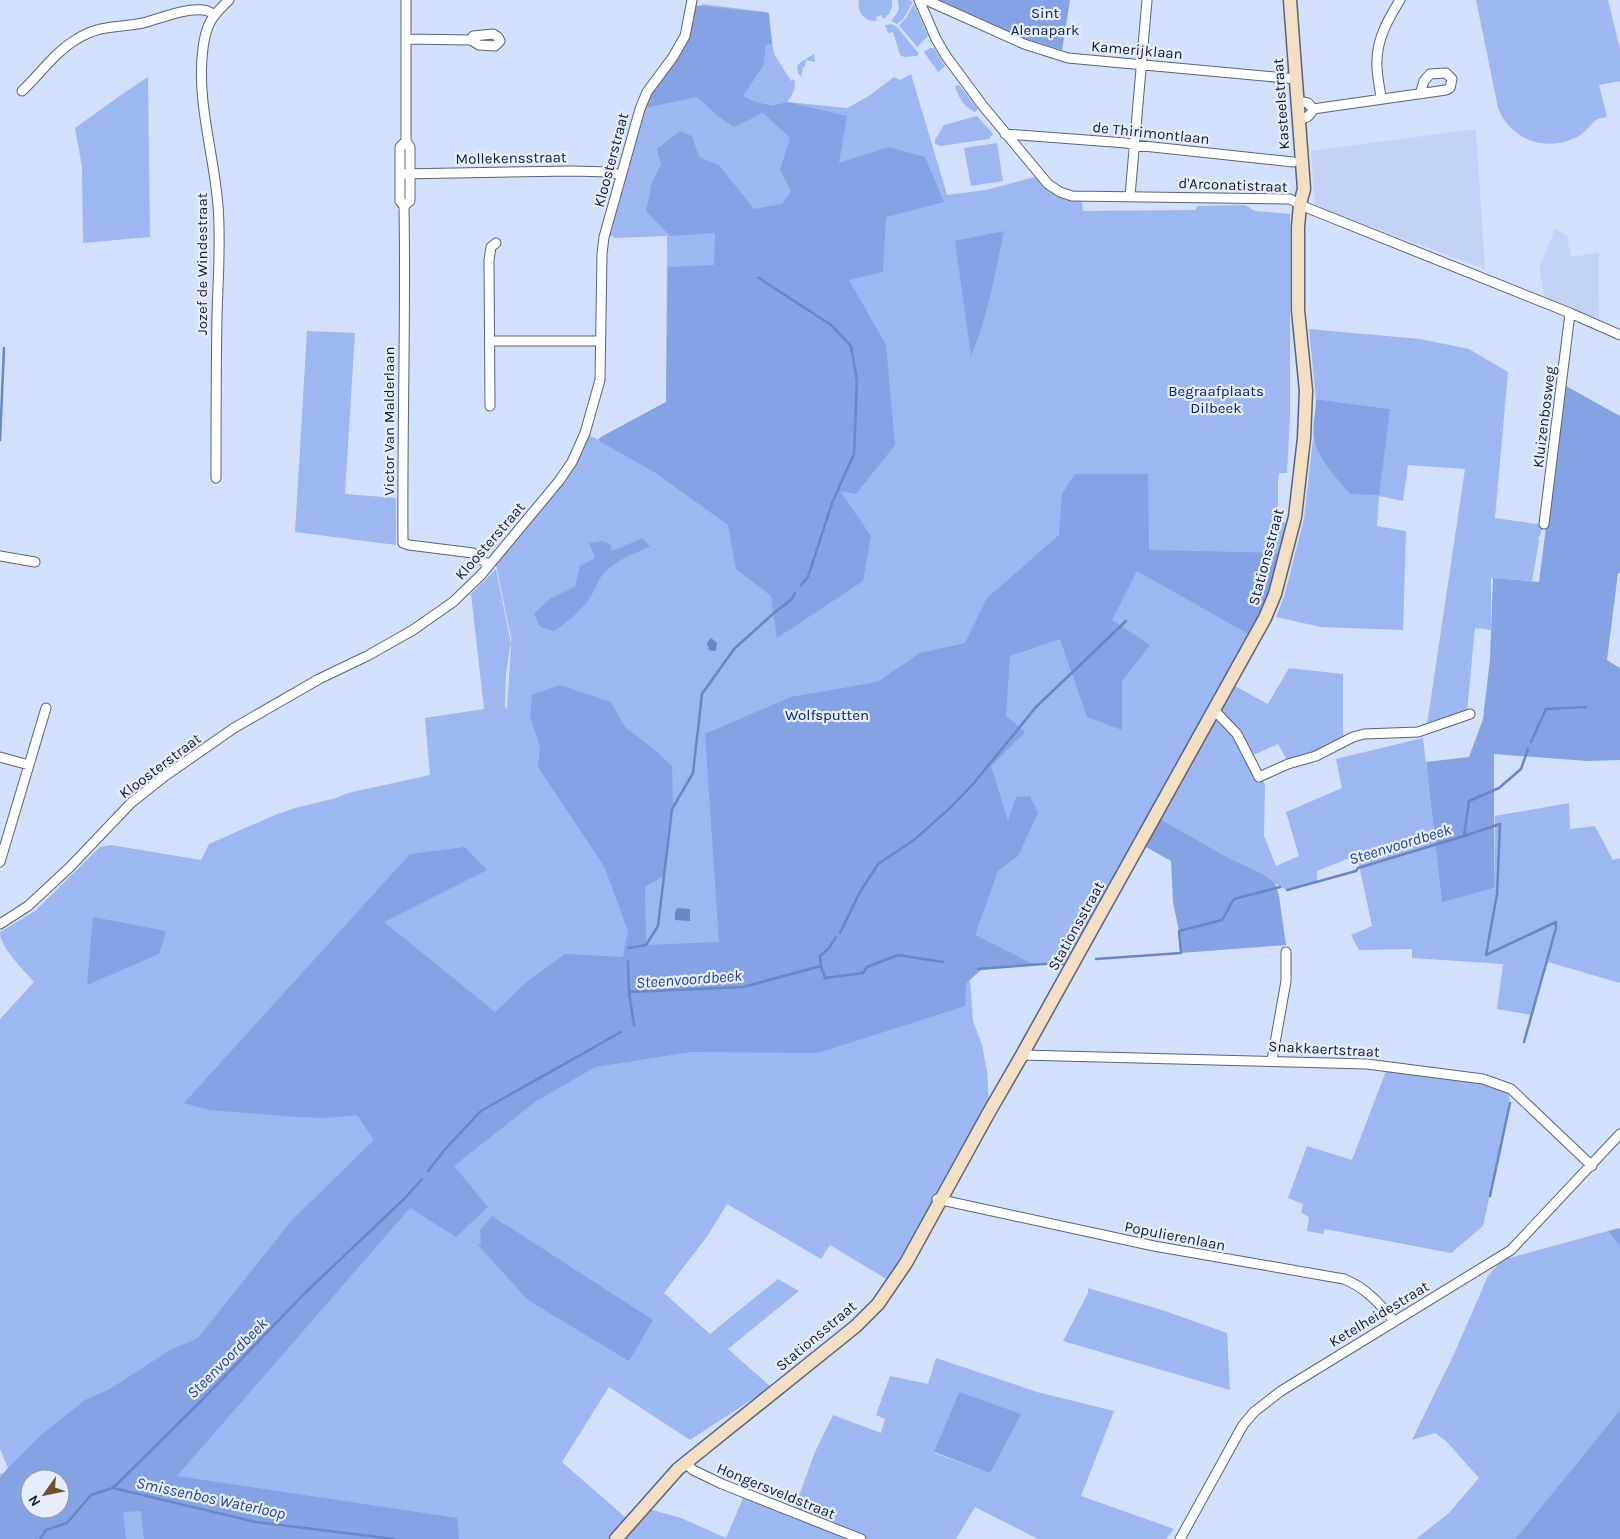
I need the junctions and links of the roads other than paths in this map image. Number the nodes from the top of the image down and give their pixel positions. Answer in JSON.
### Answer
{"nodes":[{"id":1,"x":229,"y":0,"type":"edge"},
{"id":2,"x":406,"y":0,"type":"edge"},
{"id":3,"x":692,"y":0,"type":"edge"},
{"id":4,"x":919,"y":0,"type":"edge"},
{"id":5,"x":926,"y":0,"type":"edge"},
{"id":6,"x":1147,"y":0,"type":"edge"},
{"id":7,"x":1290,"y":0,"type":"edge"},
{"id":8,"x":1400,"y":0,"type":"edge"},
{"id":9,"x":213,"y":14,"type":"junction"},
{"id":10,"x":406,"y":39,"type":"junction"},
{"id":11,"x":470,"y":40,"type":"dead end"},
{"id":12,"x":1142,"y":64,"type":"junction"},
{"id":13,"x":1296,"y":79,"type":"junction"},
{"id":14,"x":22,"y":91,"type":"dead end"},
{"id":15,"x":1420,"y":94,"type":"dead end"},
{"id":16,"x":1381,"y":99,"type":"junction"},
{"id":17,"x":1297,"y":101,"type":"junction"},
{"id":18,"x":1312,"y":109,"type":"junction"},
{"id":19,"x":1299,"y":120,"type":"junction"},
{"id":20,"x":1005,"y":134,"type":"junction"},
{"id":21,"x":1134,"y":145,"type":"junction"},
{"id":22,"x":1293,"y":162,"type":"dead end"},
{"id":23,"x":405,"y":174,"type":"junction"},
{"id":24,"x":621,"y":175,"type":"junction"},
{"id":25,"x":1130,"y":196,"type":"junction"},
{"id":26,"x":1300,"y":204,"type":"junction"},
{"id":27,"x":496,"y":244,"type":"dead end"},
{"id":28,"x":1570,"y":313,"type":"junction"},
{"id":29,"x":1620,"y":335,"type":"edge"},
{"id":30,"x":490,"y":341,"type":"junction"},
{"id":31,"x":600,"y":341,"type":"junction"},
{"id":32,"x":490,"y":406,"type":"dead end"},
{"id":33,"x":216,"y":478,"type":"dead end"},
{"id":34,"x":1544,"y":524,"type":"dead end"},
{"id":35,"x":0,"y":556,"type":"edge"},
{"id":36,"x":35,"y":562,"type":"dead end"},
{"id":37,"x":491,"y":563,"type":"junction"},
{"id":38,"x":46,"y":708,"type":"dead end"},
{"id":39,"x":1215,"y":711,"type":"junction"},
{"id":40,"x":1470,"y":714,"type":"dead end"},
{"id":41,"x":0,"y":756,"type":"edge"},
{"id":42,"x":29,"y":765,"type":"junction"},
{"id":43,"x":2,"y":844,"type":"edge"},
{"id":44,"x":0,"y":862,"type":"edge"},
{"id":45,"x":0,"y":924,"type":"edge"},
{"id":46,"x":1286,"y":952,"type":"dead end"},
{"id":47,"x":1022,"y":1055,"type":"junction"},
{"id":48,"x":1272,"y":1060,"type":"junction"},
{"id":49,"x":1620,"y":1134,"type":"edge"},
{"id":50,"x":1592,"y":1166,"type":"junction"},
{"id":51,"x":938,"y":1199,"type":"junction"},
{"id":52,"x":1394,"y":1321,"type":"junction"},
{"id":53,"x":686,"y":1462,"type":"junction"},
{"id":54,"x":616,"y":1539,"type":"edge"},
{"id":55,"x":861,"y":1539,"type":"edge"},
{"id":56,"x":1180,"y":1539,"type":"edge"}],
"edges":[{"from":1,"to":9,"type":"street"},
{"from":2,"to":10,"type":"street","name":"Victor Van Malderlaan"},
{"from":3,"to":24,"type":"street","name":"Kloosterstraat"},
{"from":4,"to":20,"type":"street","name":"d'Arconatistraat"},
{"from":5,"to":12,"type":"street","name":"Kamerijklaan"},
{"from":6,"to":12,"type":"street"},
{"from":7,"to":13,"type":"street","name":"Kasteelstraat"},
{"from":8,"to":16,"type":"street"},
{"from":9,"to":14,"type":"street"},
{"from":9,"to":33,"type":"street","name":"Jozef de Windestraat"},
{"from":10,"to":11,"type":"street"},
{"from":10,"to":23,"type":"street","name":"Victor Van Malderlaan"},
{"from":12,"to":13,"type":"street","name":"Kamerijklaan"},
{"from":12,"to":21,"type":"street"},
{"from":13,"to":17,"type":"street","name":"Kasteelstraat"},
{"from":15,"to":16,"type":"street"},
{"from":16,"to":18,"type":"street"},
{"from":17,"to":18,"type":"street"},
{"from":17,"to":19,"type":"street","name":"Kasteelstraat"},
{"from":18,"to":19,"type":"street"},
{"from":19,"to":26,"type":"street","name":"Kasteelstraat"},
{"from":20,"to":21,"type":"street","name":"de Thirimontlaan"},
{"from":20,"to":25,"type":"street","name":"d'Arconatistraat"},
{"from":21,"to":22,"type":"street","name":"de Thirimontlaan"},
{"from":21,"to":25,"type":"street"},
{"from":23,"to":24,"type":"street","name":"Mollekensstraat"},
{"from":23,"to":37,"type":"street","name":"Victor Van Malderlaan"},
{"from":24,"to":31,"type":"street","name":"Kloosterstraat"},
{"from":25,"to":26,"type":"street","name":"d'Arconatistraat"},
{"from":26,"to":28,"type":"street","name":"d'Arconatistraat"},
{"from":26,"to":39,"type":"street","name":"Stationsstraat"},
{"from":27,"to":30,"type":"street"},
{"from":28,"to":29,"type":"street","name":"d'Arconatistraat"},
{"from":28,"to":34,"type":"street","name":"Kluizenbosweg"},
{"from":30,"to":31,"type":"street"},
{"from":30,"to":32,"type":"street"},
{"from":31,"to":37,"type":"street","name":"Kloosterstraat"},
{"from":35,"to":36,"type":"street"},
{"from":37,"to":45,"type":"street","name":"Kloosterstraat"},
{"from":38,"to":42,"type":"street"},
{"from":39,"to":40,"type":"street"},
{"from":39,"to":47,"type":"street","name":"Stationsstraat"},
{"from":41,"to":42,"type":"street"},
{"from":42,"to":43,"type":"street"},
{"from":43,"to":44,"type":"street"},
{"from":46,"to":48,"type":"street"},
{"from":47,"to":48,"type":"street","name":"Snakkaertstraat"},
{"from":47,"to":51,"type":"street","name":"Stationsstraat"},
{"from":48,"to":50,"type":"street","name":"Snakkaertstraat"},
{"from":49,"to":50,"type":"street","name":"Ketelheidestraat"},
{"from":50,"to":52,"type":"street","name":"Ketelheidestraat"},
{"from":51,"to":52,"type":"street","name":"Populierenlaan"},
{"from":51,"to":53,"type":"street","name":"Stationsstraat"},
{"from":52,"to":56,"type":"street","name":"Ketelheidestraat"},
{"from":53,"to":54,"type":"street","name":"Stationsstraat"},
{"from":53,"to":55,"type":"street","name":"Hongersveldstraat"}]}
